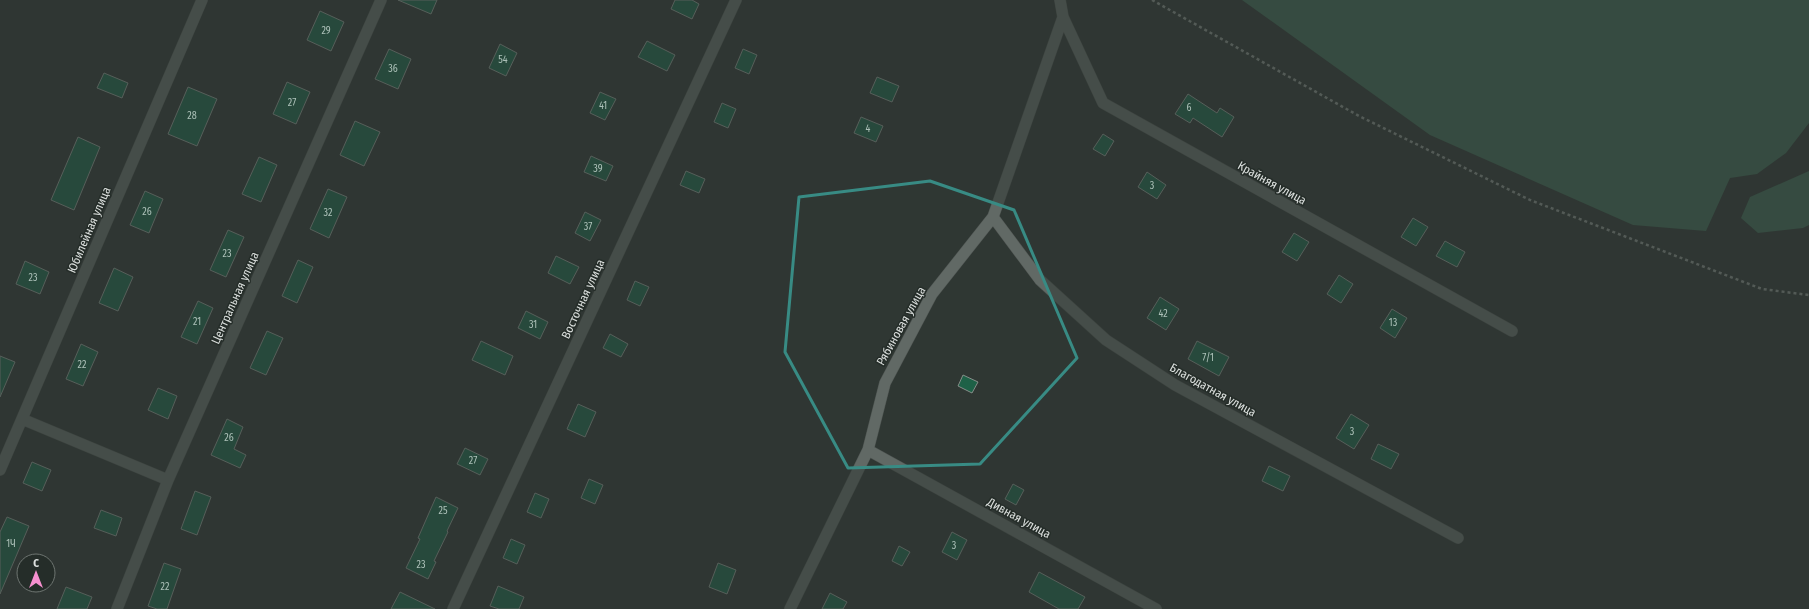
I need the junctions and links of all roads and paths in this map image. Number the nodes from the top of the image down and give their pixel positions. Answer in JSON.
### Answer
{"nodes":[{"id":1,"x":202,"y":0,"type":"edge"},
{"id":2,"x":382,"y":0,"type":"edge"},
{"id":3,"x":736,"y":0,"type":"edge"},
{"id":4,"x":1060,"y":0,"type":"edge"},
{"id":5,"x":1152,"y":0,"type":"edge"},
{"id":6,"x":1063,"y":17,"type":"junction"},
{"id":7,"x":993,"y":217,"type":"junction"},
{"id":8,"x":1809,"y":296,"type":"edge"},
{"id":9,"x":1512,"y":331,"type":"dead end"},
{"id":10,"x":22,"y":419,"type":"junction"},
{"id":11,"x":868,"y":450,"type":"junction"},
{"id":12,"x":0,"y":470,"type":"edge"},
{"id":13,"x":168,"y":480,"type":"junction"},
{"id":14,"x":1458,"y":538,"type":"dead end"},
{"id":15,"x":117,"y":609,"type":"edge"},
{"id":16,"x":453,"y":609,"type":"edge"},
{"id":17,"x":790,"y":609,"type":"edge"},
{"id":18,"x":1156,"y":609,"type":"edge"}],
"edges":[{"from":1,"to":10,"type":"street","name":"Юбилейная улица"},
{"from":2,"to":13,"type":"street","name":"Центральная улица"},
{"from":3,"to":16,"type":"street","name":"Восточная улица"},
{"from":4,"to":6,"type":"street"},
{"from":5,"to":8,"type":"path"},
{"from":6,"to":7,"type":"street","name":"Рябиновая улица"},
{"from":6,"to":9,"type":"street","name":"Крайняя улица"},
{"from":7,"to":11,"type":"street","name":"Рябиновая улица"},
{"from":7,"to":14,"type":"street","name":"Благодатная улица"},
{"from":10,"to":12,"type":"street","name":"Юбилейная улица"},
{"from":10,"to":13,"type":"street"},
{"from":11,"to":17,"type":"street","name":"Рябиновая улица"},
{"from":11,"to":18,"type":"street","name":"Дивная улица"},
{"from":13,"to":15,"type":"street","name":"Центральная улица"}]}
